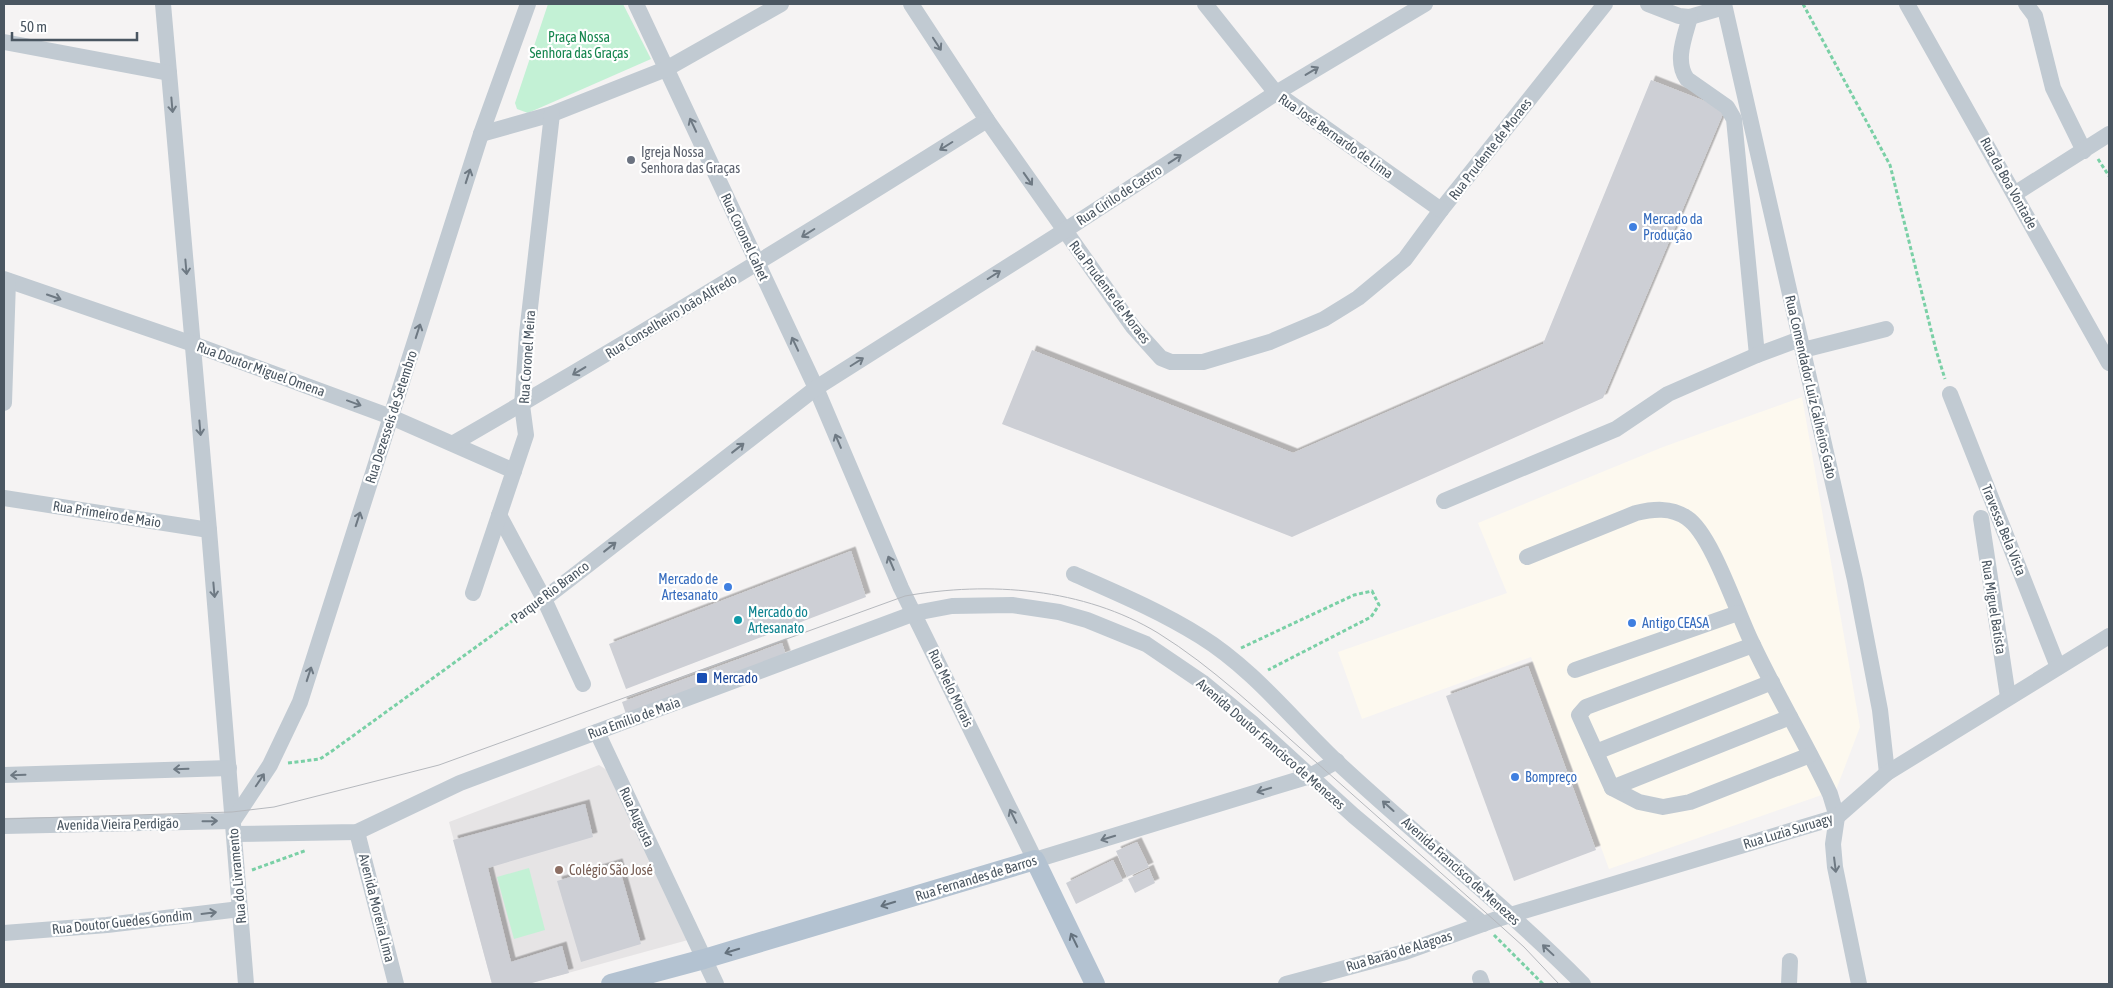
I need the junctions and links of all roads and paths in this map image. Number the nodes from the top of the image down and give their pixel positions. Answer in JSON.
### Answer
{"nodes":[{"id":1,"x":163,"y":4,"type":"edge"},
{"id":2,"x":528,"y":4,"type":"edge"},
{"id":3,"x":636,"y":4,"type":"edge"},
{"id":4,"x":781,"y":4,"type":"edge"},
{"id":5,"x":910,"y":4,"type":"edge"},
{"id":6,"x":1205,"y":4,"type":"edge"},
{"id":7,"x":1425,"y":4,"type":"edge"},
{"id":8,"x":1605,"y":4,"type":"edge"},
{"id":9,"x":1648,"y":4,"type":"edge"},
{"id":10,"x":1803,"y":4,"type":"edge"},
{"id":11,"x":1907,"y":4,"type":"edge"},
{"id":12,"x":2026,"y":4,"type":"edge"},
{"id":13,"x":1724,"y":5,"type":"edge"},
{"id":14,"x":1690,"y":17,"type":"junction"},
{"id":15,"x":4,"y":42,"type":"edge"},
{"id":16,"x":666,"y":69,"type":"junction"},
{"id":17,"x":169,"y":73,"type":"junction"},
{"id":18,"x":1276,"y":93,"type":"junction"},
{"id":19,"x":552,"y":114,"type":"junction"},
{"id":20,"x":988,"y":120,"type":"junction"},
{"id":21,"x":481,"y":134,"type":"junction"},
{"id":22,"x":2109,"y":134,"type":"edge"},
{"id":23,"x":2084,"y":151,"type":"junction"},
{"id":24,"x":2016,"y":193,"type":"junction"},
{"id":25,"x":1441,"y":210,"type":"junction"},
{"id":26,"x":1064,"y":231,"type":"junction"},
{"id":27,"x":758,"y":264,"type":"junction"},
{"id":28,"x":6,"y":280,"type":"edge"},
{"id":29,"x":1886,"y":329,"type":"dead end"},
{"id":30,"x":193,"y":344,"type":"junction"},
{"id":31,"x":1802,"y":345,"type":"junction"},
{"id":32,"x":1757,"y":355,"type":"junction"},
{"id":33,"x":2109,"y":362,"type":"edge"},
{"id":34,"x":816,"y":388,"type":"junction"},
{"id":35,"x":1950,"y":394,"type":"joint"},
{"id":36,"x":4,"y":403,"type":"edge"},
{"id":37,"x":522,"y":405,"type":"junction"},
{"id":38,"x":391,"y":417,"type":"junction"},
{"id":39,"x":454,"y":443,"type":"junction"},
{"id":40,"x":514,"y":471,"type":"junction"},
{"id":41,"x":4,"y":498,"type":"edge"},
{"id":42,"x":1444,"y":501,"type":"dead end"},
{"id":43,"x":499,"y":515,"type":"junction"},
{"id":44,"x":1981,"y":518,"type":"dead end"},
{"id":45,"x":210,"y":530,"type":"junction"},
{"id":46,"x":1527,"y":557,"type":"dead end"},
{"id":47,"x":1074,"y":574,"type":"dead end"},
{"id":48,"x":473,"y":593,"type":"dead end"},
{"id":49,"x":544,"y":599,"type":"junction"},
{"id":50,"x":914,"y":613,"type":"junction"},
{"id":51,"x":1738,"y":613,"type":"junction"},
{"id":52,"x":2109,"y":636,"type":"edge"},
{"id":53,"x":1753,"y":645,"type":"junction"},
{"id":54,"x":1226,"y":656,"type":"junction"},
{"id":55,"x":2058,"y":666,"type":"junction"},
{"id":56,"x":1575,"y":670,"type":"dead end"},
{"id":57,"x":1252,"y":678,"type":"junction"},
{"id":58,"x":1772,"y":682,"type":"junction"},
{"id":59,"x":583,"y":684,"type":"dead end"},
{"id":60,"x":2008,"y":697,"type":"junction"},
{"id":61,"x":1790,"y":717,"type":"junction"},
{"id":62,"x":597,"y":732,"type":"junction"},
{"id":63,"x":1596,"y":752,"type":"junction"},
{"id":64,"x":1810,"y":755,"type":"junction"},
{"id":65,"x":1337,"y":761,"type":"junction"},
{"id":66,"x":270,"y":765,"type":"junction"},
{"id":67,"x":229,"y":768,"type":"junction"},
{"id":68,"x":1887,"y":773,"type":"junction"},
{"id":69,"x":4,"y":775,"type":"edge"},
{"id":70,"x":1310,"y":776,"type":"junction"},
{"id":71,"x":1612,"y":788,"type":"junction"},
{"id":72,"x":1837,"y":817,"type":"junction"},
{"id":73,"x":233,"y":822,"type":"junction"},
{"id":74,"x":4,"y":826,"type":"edge"},
{"id":75,"x":357,"y":832,"type":"junction"},
{"id":76,"x":311,"y":848,"type":"dead end"},
{"id":77,"x":1035,"y":860,"type":"junction"},
{"id":78,"x":237,"y":875,"type":"junction"},
{"id":79,"x":240,"y":909,"type":"junction"},
{"id":80,"x":1511,"y":916,"type":"junction"},
{"id":81,"x":1483,"y":924,"type":"junction"},
{"id":82,"x":4,"y":933,"type":"edge"},
{"id":83,"x":704,"y":959,"type":"junction"},
{"id":84,"x":1790,"y":961,"type":"dead end"},
{"id":85,"x":246,"y":984,"type":"edge"},
{"id":86,"x":396,"y":984,"type":"edge"},
{"id":87,"x":611,"y":984,"type":"edge"},
{"id":88,"x":716,"y":984,"type":"edge"},
{"id":89,"x":1095,"y":984,"type":"edge"},
{"id":90,"x":1286,"y":984,"type":"edge"},
{"id":91,"x":1543,"y":984,"type":"edge"},
{"id":92,"x":1583,"y":984,"type":"edge"},
{"id":93,"x":1789,"y":984,"type":"edge"},
{"id":94,"x":1859,"y":984,"type":"edge"}],
"edges":[{"from":1,"to":17,"type":"street","name":"Rua do Livramento"},
{"from":2,"to":21,"type":"street","name":"Rua Dezesseis de Setembro"},
{"from":3,"to":16,"type":"street","name":"Rua Coronel Cahet"},
{"from":4,"to":16,"type":"street"},
{"from":5,"to":20,"type":"street","name":"Rua Prudente de Moraes","one_way":true},
{"from":6,"to":18,"type":"street","name":"Rua José Bernardo de Lima"},
{"from":18,"to":7,"type":"street","name":"Rua Cirilo de Castro","one_way":true},
{"from":8,"to":25,"type":"street","name":"Rua Prudente de Moraes"},
{"from":9,"to":14,"type":"street"},
{"from":10,"to":35,"type":"path"},
{"from":11,"to":24,"type":"street","name":"Rua da Boa Vontade"},
{"from":12,"to":23,"type":"street"},
{"from":13,"to":14,"type":"street"},
{"from":13,"to":31,"type":"street","name":"Rua Comendador Luiz Calheiros Gato"},
{"from":14,"to":32,"type":"street"},
{"from":15,"to":17,"type":"street"},
{"from":16,"to":19,"type":"street"},
{"from":27,"to":16,"type":"street","name":"Rua Coronel Cahet","one_way":true},
{"from":17,"to":30,"type":"street","name":"Rua do Livramento","one_way":true},
{"from":18,"to":25,"type":"street","name":"Rua José Bernardo de Lima"},
{"from":26,"to":18,"type":"street","name":"Rua Cirilo de Castro","one_way":true},
{"from":19,"to":21,"type":"street"},
{"from":19,"to":37,"type":"street","name":"Rua Coronel Meira"},
{"from":20,"to":26,"type":"street","name":"Rua Prudente de Moraes","one_way":true},
{"from":20,"to":27,"type":"street","name":"Rua Conselheiro João Alfredo","one_way":true},
{"from":38,"to":21,"type":"street","name":"Rua Dezesseis de Setembro","one_way":true},
{"from":22,"to":23,"type":"street"},
{"from":23,"to":24,"type":"street"},
{"from":24,"to":33,"type":"street","name":"Rua da Boa Vontade"},
{"from":25,"to":26,"type":"street","name":"Rua Prudente de Moraes"},
{"from":34,"to":26,"type":"street","name":"Rua Cirilo de Castro","one_way":true},
{"from":34,"to":27,"type":"street","name":"Rua Coronel Cahet","one_way":true},
{"from":27,"to":37,"type":"street","name":"Rua Conselheiro João Alfredo","one_way":true},
{"from":28,"to":30,"type":"street","name":"Rua Doutor Miguel Omena","one_way":true},
{"from":28,"to":36,"type":"street"},
{"from":29,"to":31,"type":"street"},
{"from":30,"to":38,"type":"street","name":"Rua Doutor Miguel Omena","one_way":true},
{"from":30,"to":45,"type":"street","name":"Rua do Livramento","one_way":true},
{"from":31,"to":32,"type":"street"},
{"from":31,"to":68,"type":"street","name":"Rua Comendador Luiz Calheiros Gato"},
{"from":32,"to":42,"type":"street"},
{"from":49,"to":34,"type":"street","name":"Parque Rio Branco","one_way":true},
{"from":50,"to":34,"type":"street","name":"Rua Melo Morais","one_way":true},
{"from":35,"to":55,"type":"street","name":"Travessa Bela Vista"},
{"from":37,"to":39,"type":"street","name":"Rua Conselheiro João Alfredo"},
{"from":37,"to":40,"type":"street","name":"Rua Coronel Meira"},
{"from":38,"to":39,"type":"street","name":"Rua Doutor Miguel Omena"},
{"from":66,"to":38,"type":"street","name":"Rua Dezesseis de Setembro","one_way":true},
{"from":39,"to":40,"type":"street","name":"Rua Doutor Miguel Omena"},
{"from":40,"to":43,"type":"street","name":"Rua Coronel Meira"},
{"from":41,"to":45,"type":"street","name":"Rua Primeiro de Maio"},
{"from":43,"to":48,"type":"street","name":"Rua Coronel Meira"},
{"from":43,"to":49,"type":"street"},
{"from":44,"to":60,"type":"street","name":"Rua Miguel Batista"},
{"from":45,"to":67,"type":"street","name":"Rua do Livramento","one_way":true},
{"from":46,"to":51,"type":"street"},
{"from":47,"to":54,"type":"street","name":"Avenida Francisco de Menezes"},
{"from":49,"to":59,"type":"street"},
{"from":49,"to":66,"type":"path","name":"Parque Rio Branco"},
{"from":50,"to":62,"type":"street","name":"Rua Emílio de Maia"},
{"from":50,"to":70,"type":"street","name":"Avenida Doutor Francisco de Menezes"},
{"from":77,"to":50,"type":"street","name":"Rua Melo Morais","one_way":true},
{"from":51,"to":53,"type":"street"},
{"from":51,"to":56,"type":"street"},
{"from":52,"to":55,"type":"street","name":"Rua Luzia Suruagy"},
{"from":53,"to":58,"type":"street"},
{"from":53,"to":63,"type":"street"},
{"from":54,"to":57,"type":"street","name":"Avenida Francisco de Menezes"},
{"from":54,"to":57,"type":"path"},
{"from":55,"to":60,"type":"street","name":"Rua Luzia Suruagy"},
{"from":57,"to":65,"type":"street","name":"Avenida Francisco de Menezes"},
{"from":58,"to":61,"type":"street"},
{"from":58,"to":63,"type":"street"},
{"from":60,"to":68,"type":"street","name":"Rua Luzia Suruagy"},
{"from":61,"to":64,"type":"street"},
{"from":61,"to":71,"type":"street"},
{"from":62,"to":75,"type":"street","name":"Rua Emílio de Maia"},
{"from":62,"to":83,"type":"street","name":"Rua Augusta"},
{"from":63,"to":71,"type":"street"},
{"from":64,"to":71,"type":"street"},
{"from":64,"to":72,"type":"street"},
{"from":65,"to":70,"type":"street","name":"Rua Fernandes de Barros"},
{"from":80,"to":65,"type":"street","name":"Avenida Francisco de Menezes","one_way":true},
{"from":73,"to":66,"type":"street","name":"Rua Dezesseis de Setembro","one_way":true},
{"from":67,"to":69,"type":"street","one_way":true},
{"from":67,"to":73,"type":"street","name":"Rua do Livramento"},
{"from":68,"to":72,"type":"street","name":"Rua Luzia Suruagy"},
{"from":70,"to":77,"type":"street","name":"Rua Fernandes de Barros","one_way":true},
{"from":70,"to":81,"type":"street","name":"Avenida Doutor Francisco de Menezes"},
{"from":72,"to":80,"type":"street","name":"Rua Luzia Suruagy"},
{"from":72,"to":94,"type":"street","one_way":true},
{"from":74,"to":73,"type":"street","name":"Avenida Vieira Perdigão","one_way":true},
{"from":73,"to":75,"type":"street","name":"Rua Emílio de Maia"},
{"from":73,"to":78,"type":"street","name":"Rua do Livramento"},
{"from":75,"to":86,"type":"street","name":"Avenida Moreira Lima"},
{"from":76,"to":78,"type":"path"},
{"from":77,"to":83,"type":"main road","name":"Rua Fernandes de Barros","one_way":true},
{"from":89,"to":77,"type":"main road","name":"Rua Melo Morais","one_way":true},
{"from":78,"to":79,"type":"street","name":"Rua do Livramento"},
{"from":82,"to":79,"type":"street","name":"Rua Doutor Guedes Gondim","one_way":true},
{"from":79,"to":85,"type":"street","name":"Rua do Livramento"},
{"from":80,"to":81,"type":"street","name":"Rua Barão de Alagoas"},
{"from":92,"to":80,"type":"street","name":"Avenida Francisco de Menezes","one_way":true},
{"from":81,"to":90,"type":"street","name":"Rua Barão de Alagoas"},
{"from":81,"to":91,"type":"path"},
{"from":83,"to":87,"type":"main road","name":"Rua Fernandes de Barros"},
{"from":83,"to":88,"type":"street","name":"Rua Augusta"},
{"from":84,"to":93,"type":"street"}]}
